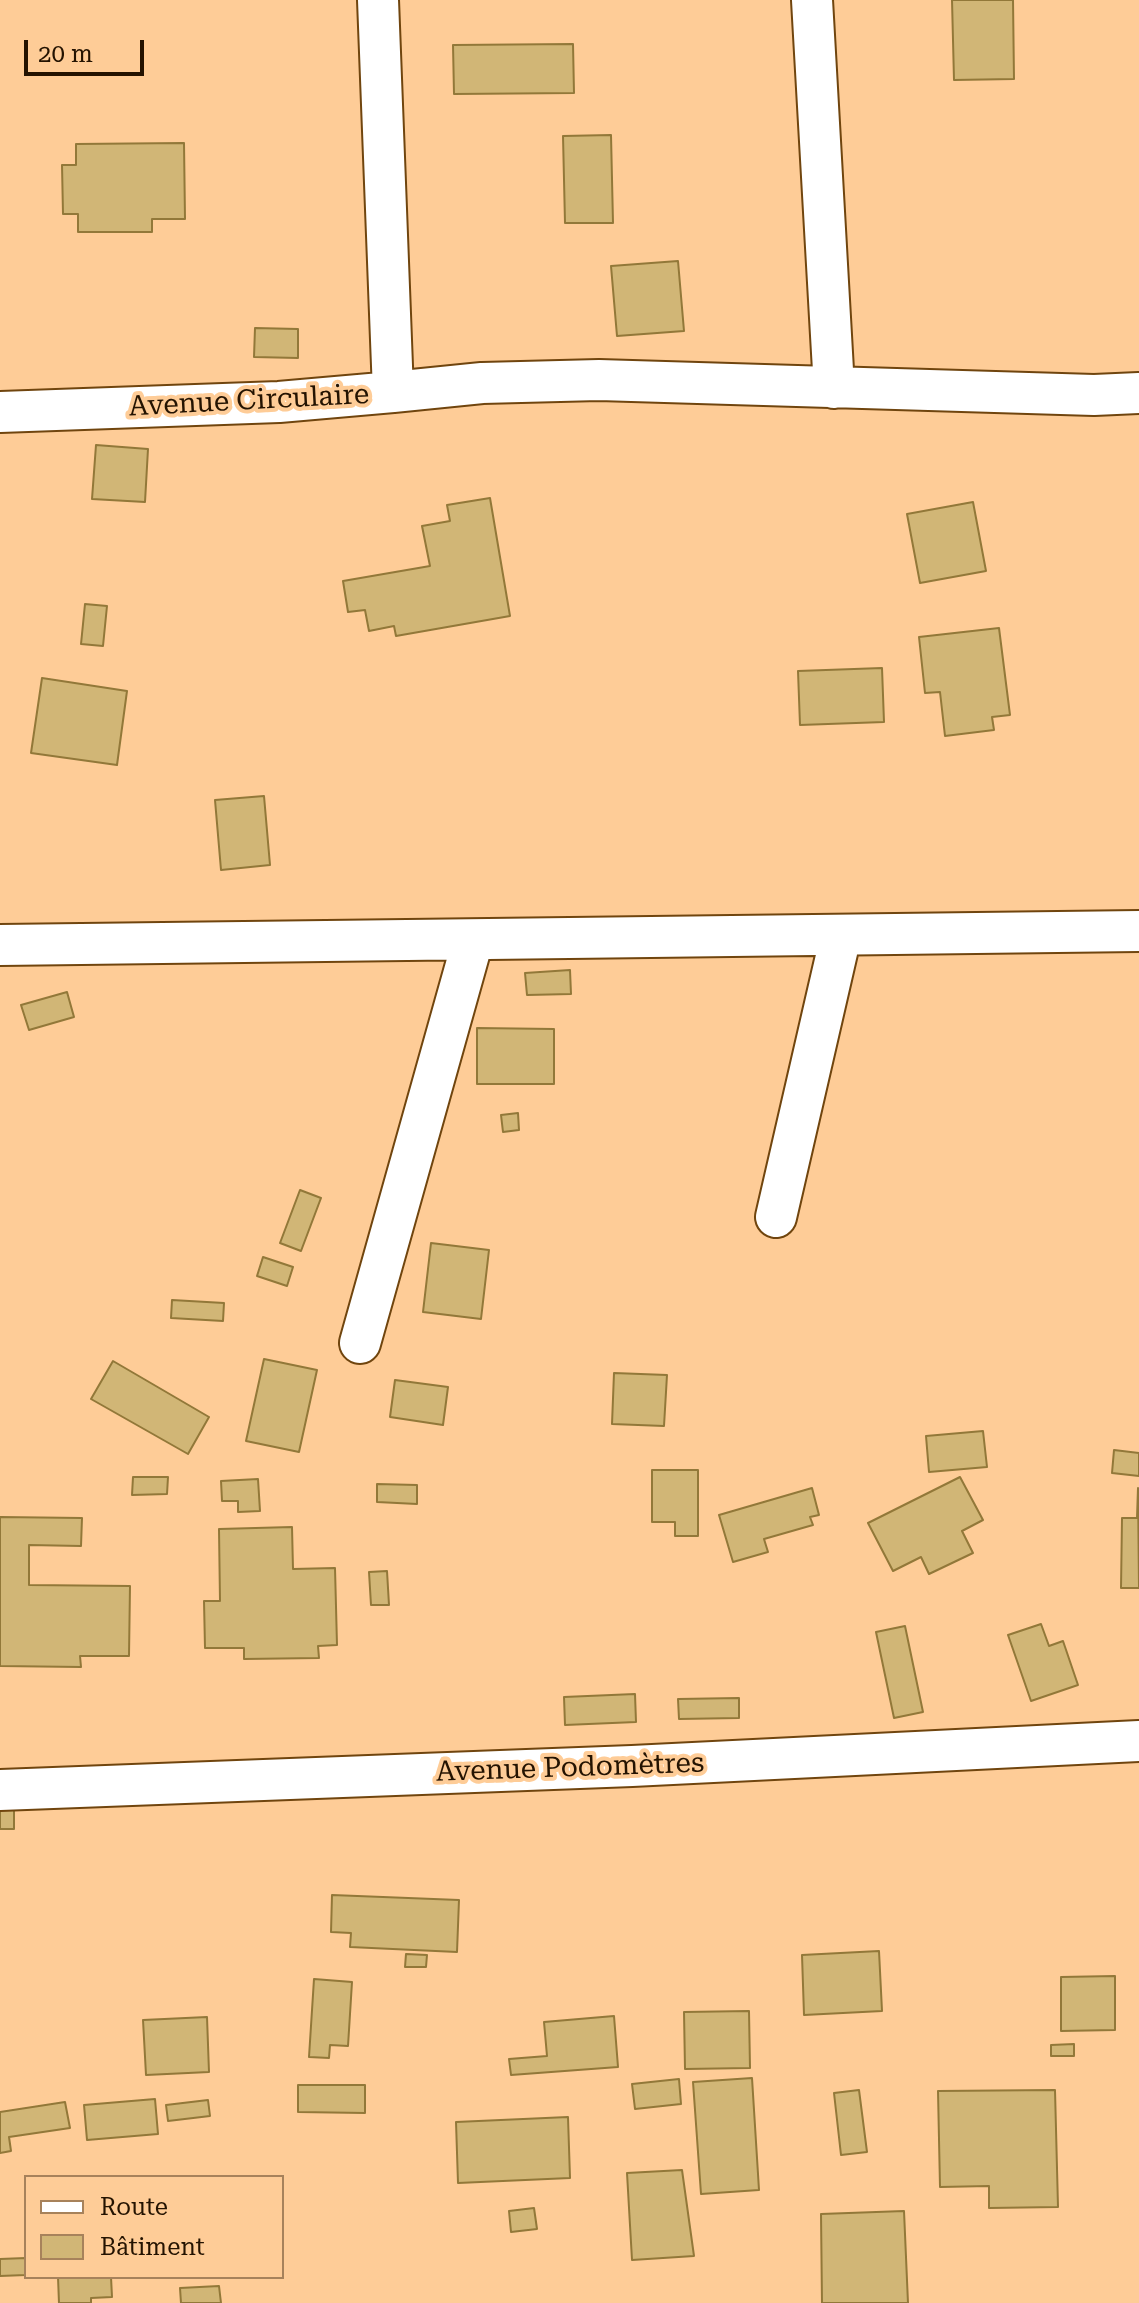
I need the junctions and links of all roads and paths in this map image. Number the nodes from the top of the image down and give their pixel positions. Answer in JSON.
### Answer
{"nodes":[{"id":1,"x":378,"y":0,"type":"edge"},
{"id":2,"x":812,"y":0,"type":"edge"},
{"id":3,"x":834,"y":388,"type":"junction"},
{"id":4,"x":393,"y":392,"type":"junction"},
{"id":5,"x":1139,"y":393,"type":"edge"},
{"id":6,"x":0,"y":412,"type":"edge"},
{"id":7,"x":1139,"y":931,"type":"edge"},
{"id":8,"x":841,"y":935,"type":"junction"},
{"id":9,"x":473,"y":940,"type":"junction"},
{"id":10,"x":0,"y":945,"type":"edge"},
{"id":11,"x":776,"y":1217,"type":"dead end"},
{"id":12,"x":360,"y":1343,"type":"dead end"},
{"id":13,"x":1139,"y":1741,"type":"edge"},
{"id":14,"x":0,"y":1790,"type":"edge"}],
"edges":[{"from":1,"to":4,"type":"street","name":"Avenue Circulaire"},
{"from":2,"to":3,"type":"street"},
{"from":3,"to":4,"type":"street"},
{"from":3,"to":5,"type":"street"},
{"from":4,"to":6,"type":"street","name":"Avenue Circulaire"},
{"from":7,"to":8,"type":"street"},
{"from":8,"to":9,"type":"street"},
{"from":8,"to":11,"type":"street"},
{"from":9,"to":10,"type":"street"},
{"from":9,"to":12,"type":"street"},
{"from":13,"to":14,"type":"street","name":"Avenue Podomètres"}]}
